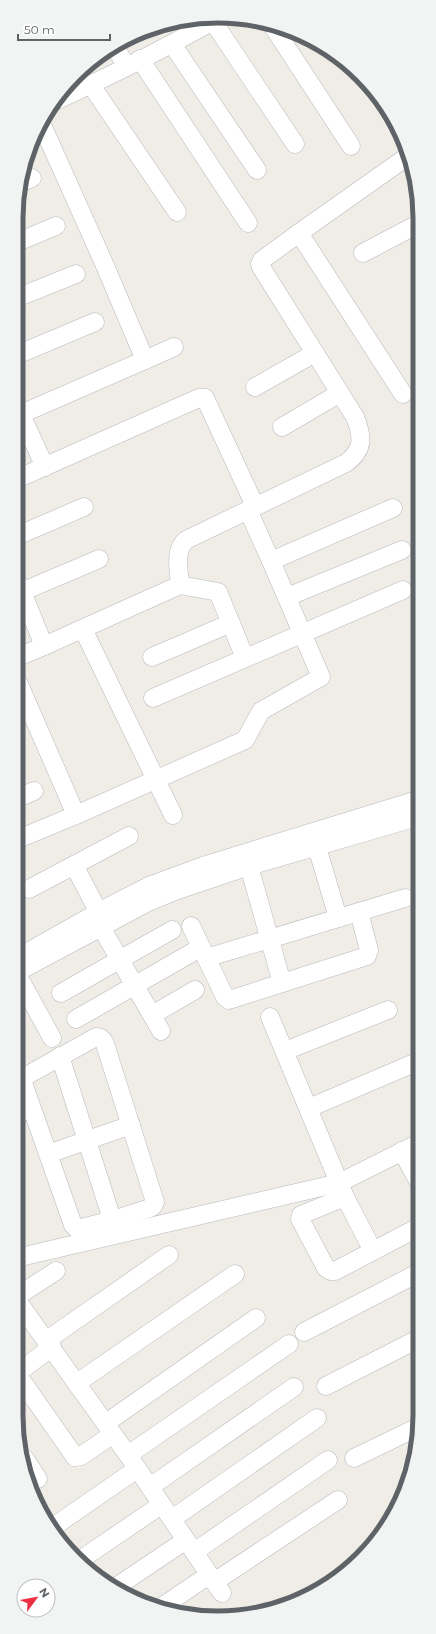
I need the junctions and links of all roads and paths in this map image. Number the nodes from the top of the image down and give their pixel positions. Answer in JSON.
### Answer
{"nodes":[{"id":1,"x":208,"y":23,"type":"edge"},
{"id":2,"x":215,"y":23,"type":"edge"},
{"id":3,"x":276,"y":32,"type":"edge"},
{"id":4,"x":172,"y":44,"type":"junction"},
{"id":5,"x":119,"y":50,"type":"edge"},
{"id":6,"x":133,"y":63,"type":"junction"},
{"id":7,"x":91,"y":85,"type":"junction"},
{"id":8,"x":73,"y":89,"type":"edge"},
{"id":9,"x":44,"y":130,"type":"edge"},
{"id":10,"x":295,"y":144,"type":"dead end"},
{"id":11,"x":351,"y":146,"type":"dead end"},
{"id":12,"x":404,"y":159,"type":"edge"},
{"id":13,"x":257,"y":170,"type":"dead end"},
{"id":14,"x":177,"y":212,"type":"dead end"},
{"id":15,"x":248,"y":223,"type":"dead end"},
{"id":16,"x":56,"y":226,"type":"dead end"},
{"id":17,"x":413,"y":227,"type":"edge"},
{"id":18,"x":299,"y":233,"type":"junction"},
{"id":19,"x":23,"y":240,"type":"edge"},
{"id":20,"x":363,"y":253,"type":"dead end"},
{"id":21,"x":76,"y":274,"type":"dead end"},
{"id":22,"x":23,"y":296,"type":"edge"},
{"id":23,"x":95,"y":322,"type":"dead end"},
{"id":24,"x":174,"y":347,"type":"dead end"},
{"id":25,"x":23,"y":352,"type":"edge"},
{"id":26,"x":315,"y":353,"type":"junction"},
{"id":27,"x":145,"y":360,"type":"junction"},
{"id":28,"x":255,"y":387,"type":"dead end"},
{"id":29,"x":340,"y":393,"type":"junction"},
{"id":30,"x":403,"y":394,"type":"dead end"},
{"id":31,"x":23,"y":411,"type":"edge"},
{"id":32,"x":23,"y":419,"type":"edge"},
{"id":33,"x":282,"y":427,"type":"dead end"},
{"id":34,"x":45,"y":467,"type":"junction"},
{"id":35,"x":23,"y":476,"type":"edge"},
{"id":36,"x":84,"y":507,"type":"dead end"},
{"id":37,"x":252,"y":508,"type":"junction"},
{"id":38,"x":393,"y":508,"type":"dead end"},
{"id":39,"x":23,"y":533,"type":"edge"},
{"id":40,"x":402,"y":550,"type":"dead end"},
{"id":41,"x":99,"y":559,"type":"dead end"},
{"id":42,"x":271,"y":560,"type":"junction"},
{"id":43,"x":180,"y":585,"type":"junction"},
{"id":44,"x":23,"y":589,"type":"edge"},
{"id":45,"x":403,"y":590,"type":"dead end"},
{"id":46,"x":23,"y":597,"type":"edge"},
{"id":47,"x":287,"y":597,"type":"junction"},
{"id":48,"x":231,"y":623,"type":"junction"},
{"id":49,"x":84,"y":629,"type":"junction"},
{"id":50,"x":302,"y":633,"type":"junction"},
{"id":51,"x":44,"y":646,"type":"junction"},
{"id":52,"x":23,"y":656,"type":"edge"},
{"id":53,"x":152,"y":657,"type":"dead end"},
{"id":54,"x":245,"y":658,"type":"junction"},
{"id":55,"x":23,"y":693,"type":"edge"},
{"id":56,"x":153,"y":698,"type":"dead end"},
{"id":57,"x":156,"y":779,"type":"junction"},
{"id":58,"x":34,"y":791,"type":"dead end"},
{"id":59,"x":23,"y":796,"type":"edge"},
{"id":60,"x":413,"y":809,"type":"edge"},
{"id":61,"x":413,"y":809,"type":"edge"},
{"id":62,"x":76,"y":815,"type":"junction"},
{"id":63,"x":173,"y":816,"type":"dead end"},
{"id":64,"x":129,"y":836,"type":"dead end"},
{"id":65,"x":23,"y":837,"type":"edge"},
{"id":66,"x":317,"y":847,"type":"junction"},
{"id":67,"x":74,"y":865,"type":"junction"},
{"id":68,"x":249,"y":866,"type":"junction"},
{"id":69,"x":29,"y":889,"type":"dead end"},
{"id":70,"x":405,"y":898,"type":"dead end"},
{"id":71,"x":358,"y":912,"type":"junction"},
{"id":72,"x":338,"y":918,"type":"junction"},
{"id":73,"x":100,"y":920,"type":"junction"},
{"id":74,"x":191,"y":926,"type":"dead end"},
{"id":75,"x":172,"y":930,"type":"dead end"},
{"id":76,"x":269,"y":938,"type":"junction"},
{"id":77,"x":23,"y":955,"type":"edge"},
{"id":78,"x":200,"y":955,"type":"junction"},
{"id":79,"x":120,"y":960,"type":"junction"},
{"id":80,"x":23,"y":969,"type":"edge"},
{"id":81,"x":282,"y":983,"type":"junction"},
{"id":82,"x":23,"y":984,"type":"edge"},
{"id":83,"x":134,"y":985,"type":"junction"},
{"id":84,"x":195,"y":990,"type":"dead end"},
{"id":85,"x":61,"y":993,"type":"dead end"},
{"id":86,"x":388,"y":1010,"type":"dead end"},
{"id":87,"x":152,"y":1015,"type":"junction"},
{"id":88,"x":270,"y":1017,"type":"dead end"},
{"id":89,"x":76,"y":1019,"type":"dead end"},
{"id":90,"x":161,"y":1031,"type":"dead end"},
{"id":91,"x":52,"y":1038,"type":"dead end"},
{"id":92,"x":285,"y":1051,"type":"junction"},
{"id":93,"x":60,"y":1056,"type":"junction"},
{"id":94,"x":412,"y":1064,"type":"dead end"},
{"id":95,"x":23,"y":1078,"type":"edge"},
{"id":96,"x":23,"y":1083,"type":"edge"},
{"id":97,"x":309,"y":1108,"type":"junction"},
{"id":98,"x":131,"y":1125,"type":"junction"},
{"id":99,"x":87,"y":1140,"type":"junction"},
{"id":100,"x":48,"y":1154,"type":"junction"},
{"id":101,"x":412,"y":1159,"type":"edge"},
{"id":102,"x":342,"y":1190,"type":"junction"},
{"id":103,"x":115,"y":1228,"type":"junction"},
{"id":104,"x":413,"y":1230,"type":"edge"},
{"id":105,"x":373,"y":1251,"type":"junction"},
{"id":106,"x":169,"y":1255,"type":"dead end"},
{"id":107,"x":23,"y":1256,"type":"edge"},
{"id":108,"x":56,"y":1270,"type":"dead end"},
{"id":109,"x":235,"y":1274,"type":"dead end"},
{"id":110,"x":413,"y":1276,"type":"edge"},
{"id":111,"x":23,"y":1299,"type":"edge"},
{"id":112,"x":23,"y":1310,"type":"edge"},
{"id":113,"x":256,"y":1318,"type":"dead end"},
{"id":114,"x":304,"y":1332,"type":"dead end"},
{"id":115,"x":413,"y":1342,"type":"edge"},
{"id":116,"x":49,"y":1344,"type":"junction"},
{"id":117,"x":289,"y":1344,"type":"dead end"},
{"id":118,"x":23,"y":1368,"type":"edge"},
{"id":119,"x":77,"y":1383,"type":"junction"},
{"id":120,"x":23,"y":1384,"type":"edge"},
{"id":121,"x":326,"y":1386,"type":"dead end"},
{"id":122,"x":294,"y":1387,"type":"dead end"},
{"id":123,"x":317,"y":1418,"type":"dead end"},
{"id":124,"x":109,"y":1428,"type":"junction"},
{"id":125,"x":413,"y":1429,"type":"edge"},
{"id":126,"x":354,"y":1458,"type":"dead end"},
{"id":127,"x":328,"y":1460,"type":"dead end"},
{"id":128,"x":133,"y":1462,"type":"junction"},
{"id":129,"x":31,"y":1468,"type":"edge"},
{"id":130,"x":38,"y":1479,"type":"dead end"},
{"id":131,"x":150,"y":1487,"type":"junction"},
{"id":132,"x":338,"y":1500,"type":"dead end"},
{"id":133,"x":161,"y":1504,"type":"junction"},
{"id":134,"x":172,"y":1519,"type":"junction"},
{"id":135,"x":56,"y":1525,"type":"dead end"},
{"id":136,"x":190,"y":1546,"type":"junction"},
{"id":137,"x":84,"y":1558,"type":"edge"},
{"id":138,"x":215,"y":1583,"type":"junction"},
{"id":139,"x":120,"y":1585,"type":"edge"},
{"id":140,"x":168,"y":1604,"type":"edge"}],
"edges":[{"from":1,"to":4,"type":"street"},
{"from":2,"to":10,"type":"street"},
{"from":3,"to":11,"type":"street"},
{"from":4,"to":6,"type":"street"},
{"from":4,"to":13,"type":"street"},
{"from":5,"to":6,"type":"street"},
{"from":6,"to":7,"type":"street"},
{"from":6,"to":15,"type":"street"},
{"from":7,"to":8,"type":"street"},
{"from":7,"to":14,"type":"street"},
{"from":9,"to":27,"type":"street"},
{"from":12,"to":18,"type":"street"},
{"from":16,"to":19,"type":"street"},
{"from":17,"to":20,"type":"street"},
{"from":18,"to":26,"type":"street"},
{"from":18,"to":30,"type":"street"},
{"from":21,"to":22,"type":"street"},
{"from":23,"to":25,"type":"street"},
{"from":24,"to":27,"type":"street"},
{"from":26,"to":28,"type":"street"},
{"from":26,"to":29,"type":"street"},
{"from":27,"to":31,"type":"street"},
{"from":29,"to":33,"type":"street"},
{"from":29,"to":37,"type":"street"},
{"from":32,"to":34,"type":"street"},
{"from":34,"to":35,"type":"street"},
{"from":34,"to":37,"type":"street"},
{"from":36,"to":39,"type":"street"},
{"from":37,"to":42,"type":"street"},
{"from":37,"to":43,"type":"street"},
{"from":38,"to":42,"type":"street"},
{"from":40,"to":47,"type":"street"},
{"from":41,"to":44,"type":"street"},
{"from":42,"to":47,"type":"street"},
{"from":43,"to":48,"type":"street"},
{"from":43,"to":49,"type":"street"},
{"from":45,"to":50,"type":"street"},
{"from":46,"to":51,"type":"street"},
{"from":47,"to":50,"type":"street"},
{"from":48,"to":53,"type":"street"},
{"from":48,"to":54,"type":"street"},
{"from":49,"to":51,"type":"street"},
{"from":49,"to":57,"type":"street"},
{"from":50,"to":54,"type":"street"},
{"from":50,"to":57,"type":"street"},
{"from":51,"to":52,"type":"street"},
{"from":54,"to":56,"type":"street"},
{"from":55,"to":62,"type":"street"},
{"from":57,"to":62,"type":"street"},
{"from":57,"to":63,"type":"street"},
{"from":58,"to":59,"type":"street"},
{"from":60,"to":66,"type":"street"},
{"from":61,"to":73,"type":"street"},
{"from":62,"to":65,"type":"street"},
{"from":64,"to":67,"type":"street"},
{"from":66,"to":68,"type":"street"},
{"from":66,"to":72,"type":"street"},
{"from":67,"to":69,"type":"street"},
{"from":67,"to":73,"type":"street"},
{"from":68,"to":73,"type":"street"},
{"from":68,"to":76,"type":"street"},
{"from":70,"to":71,"type":"street"},
{"from":71,"to":72,"type":"street"},
{"from":71,"to":81,"type":"street"},
{"from":72,"to":76,"type":"street"},
{"from":73,"to":77,"type":"street"},
{"from":73,"to":79,"type":"street"},
{"from":73,"to":80,"type":"street"},
{"from":74,"to":78,"type":"street"},
{"from":75,"to":79,"type":"street"},
{"from":76,"to":78,"type":"street"},
{"from":76,"to":81,"type":"street"},
{"from":78,"to":81,"type":"street"},
{"from":78,"to":83,"type":"street"},
{"from":79,"to":83,"type":"street"},
{"from":79,"to":85,"type":"street"},
{"from":82,"to":91,"type":"street"},
{"from":83,"to":87,"type":"street"},
{"from":83,"to":89,"type":"street"},
{"from":84,"to":87,"type":"street"},
{"from":86,"to":92,"type":"street"},
{"from":87,"to":90,"type":"street"},
{"from":88,"to":92,"type":"street"},
{"from":92,"to":97,"type":"street"},
{"from":93,"to":95,"type":"street"},
{"from":93,"to":98,"type":"street"},
{"from":93,"to":99,"type":"street"},
{"from":94,"to":97,"type":"street"},
{"from":96,"to":100,"type":"street"},
{"from":97,"to":102,"type":"street"},
{"from":98,"to":99,"type":"street"},
{"from":98,"to":103,"type":"street"},
{"from":99,"to":100,"type":"street"},
{"from":99,"to":103,"type":"street"},
{"from":100,"to":103,"type":"street"},
{"from":101,"to":102,"type":"street"},
{"from":102,"to":103,"type":"street"},
{"from":102,"to":105,"type":"street"},
{"from":102,"to":105,"type":"street"},
{"from":103,"to":107,"type":"street"},
{"from":104,"to":105,"type":"street"},
{"from":106,"to":116,"type":"street"},
{"from":108,"to":111,"type":"street"},
{"from":109,"to":119,"type":"street"},
{"from":110,"to":114,"type":"street"},
{"from":112,"to":116,"type":"street"},
{"from":113,"to":124,"type":"street"},
{"from":115,"to":121,"type":"street"},
{"from":116,"to":118,"type":"street"},
{"from":116,"to":119,"type":"street"},
{"from":117,"to":128,"type":"street"},
{"from":119,"to":124,"type":"street"},
{"from":120,"to":124,"type":"street"},
{"from":122,"to":131,"type":"street"},
{"from":123,"to":134,"type":"street"},
{"from":124,"to":128,"type":"street"},
{"from":125,"to":126,"type":"street"},
{"from":127,"to":136,"type":"street"},
{"from":128,"to":131,"type":"street"},
{"from":128,"to":135,"type":"street"},
{"from":129,"to":130,"type":"street"},
{"from":131,"to":133,"type":"street"},
{"from":132,"to":138,"type":"street"},
{"from":133,"to":134,"type":"street"},
{"from":133,"to":137,"type":"street"},
{"from":134,"to":136,"type":"street"},
{"from":136,"to":138,"type":"street"},
{"from":136,"to":139,"type":"street"},
{"from":138,"to":140,"type":"street"}]}
